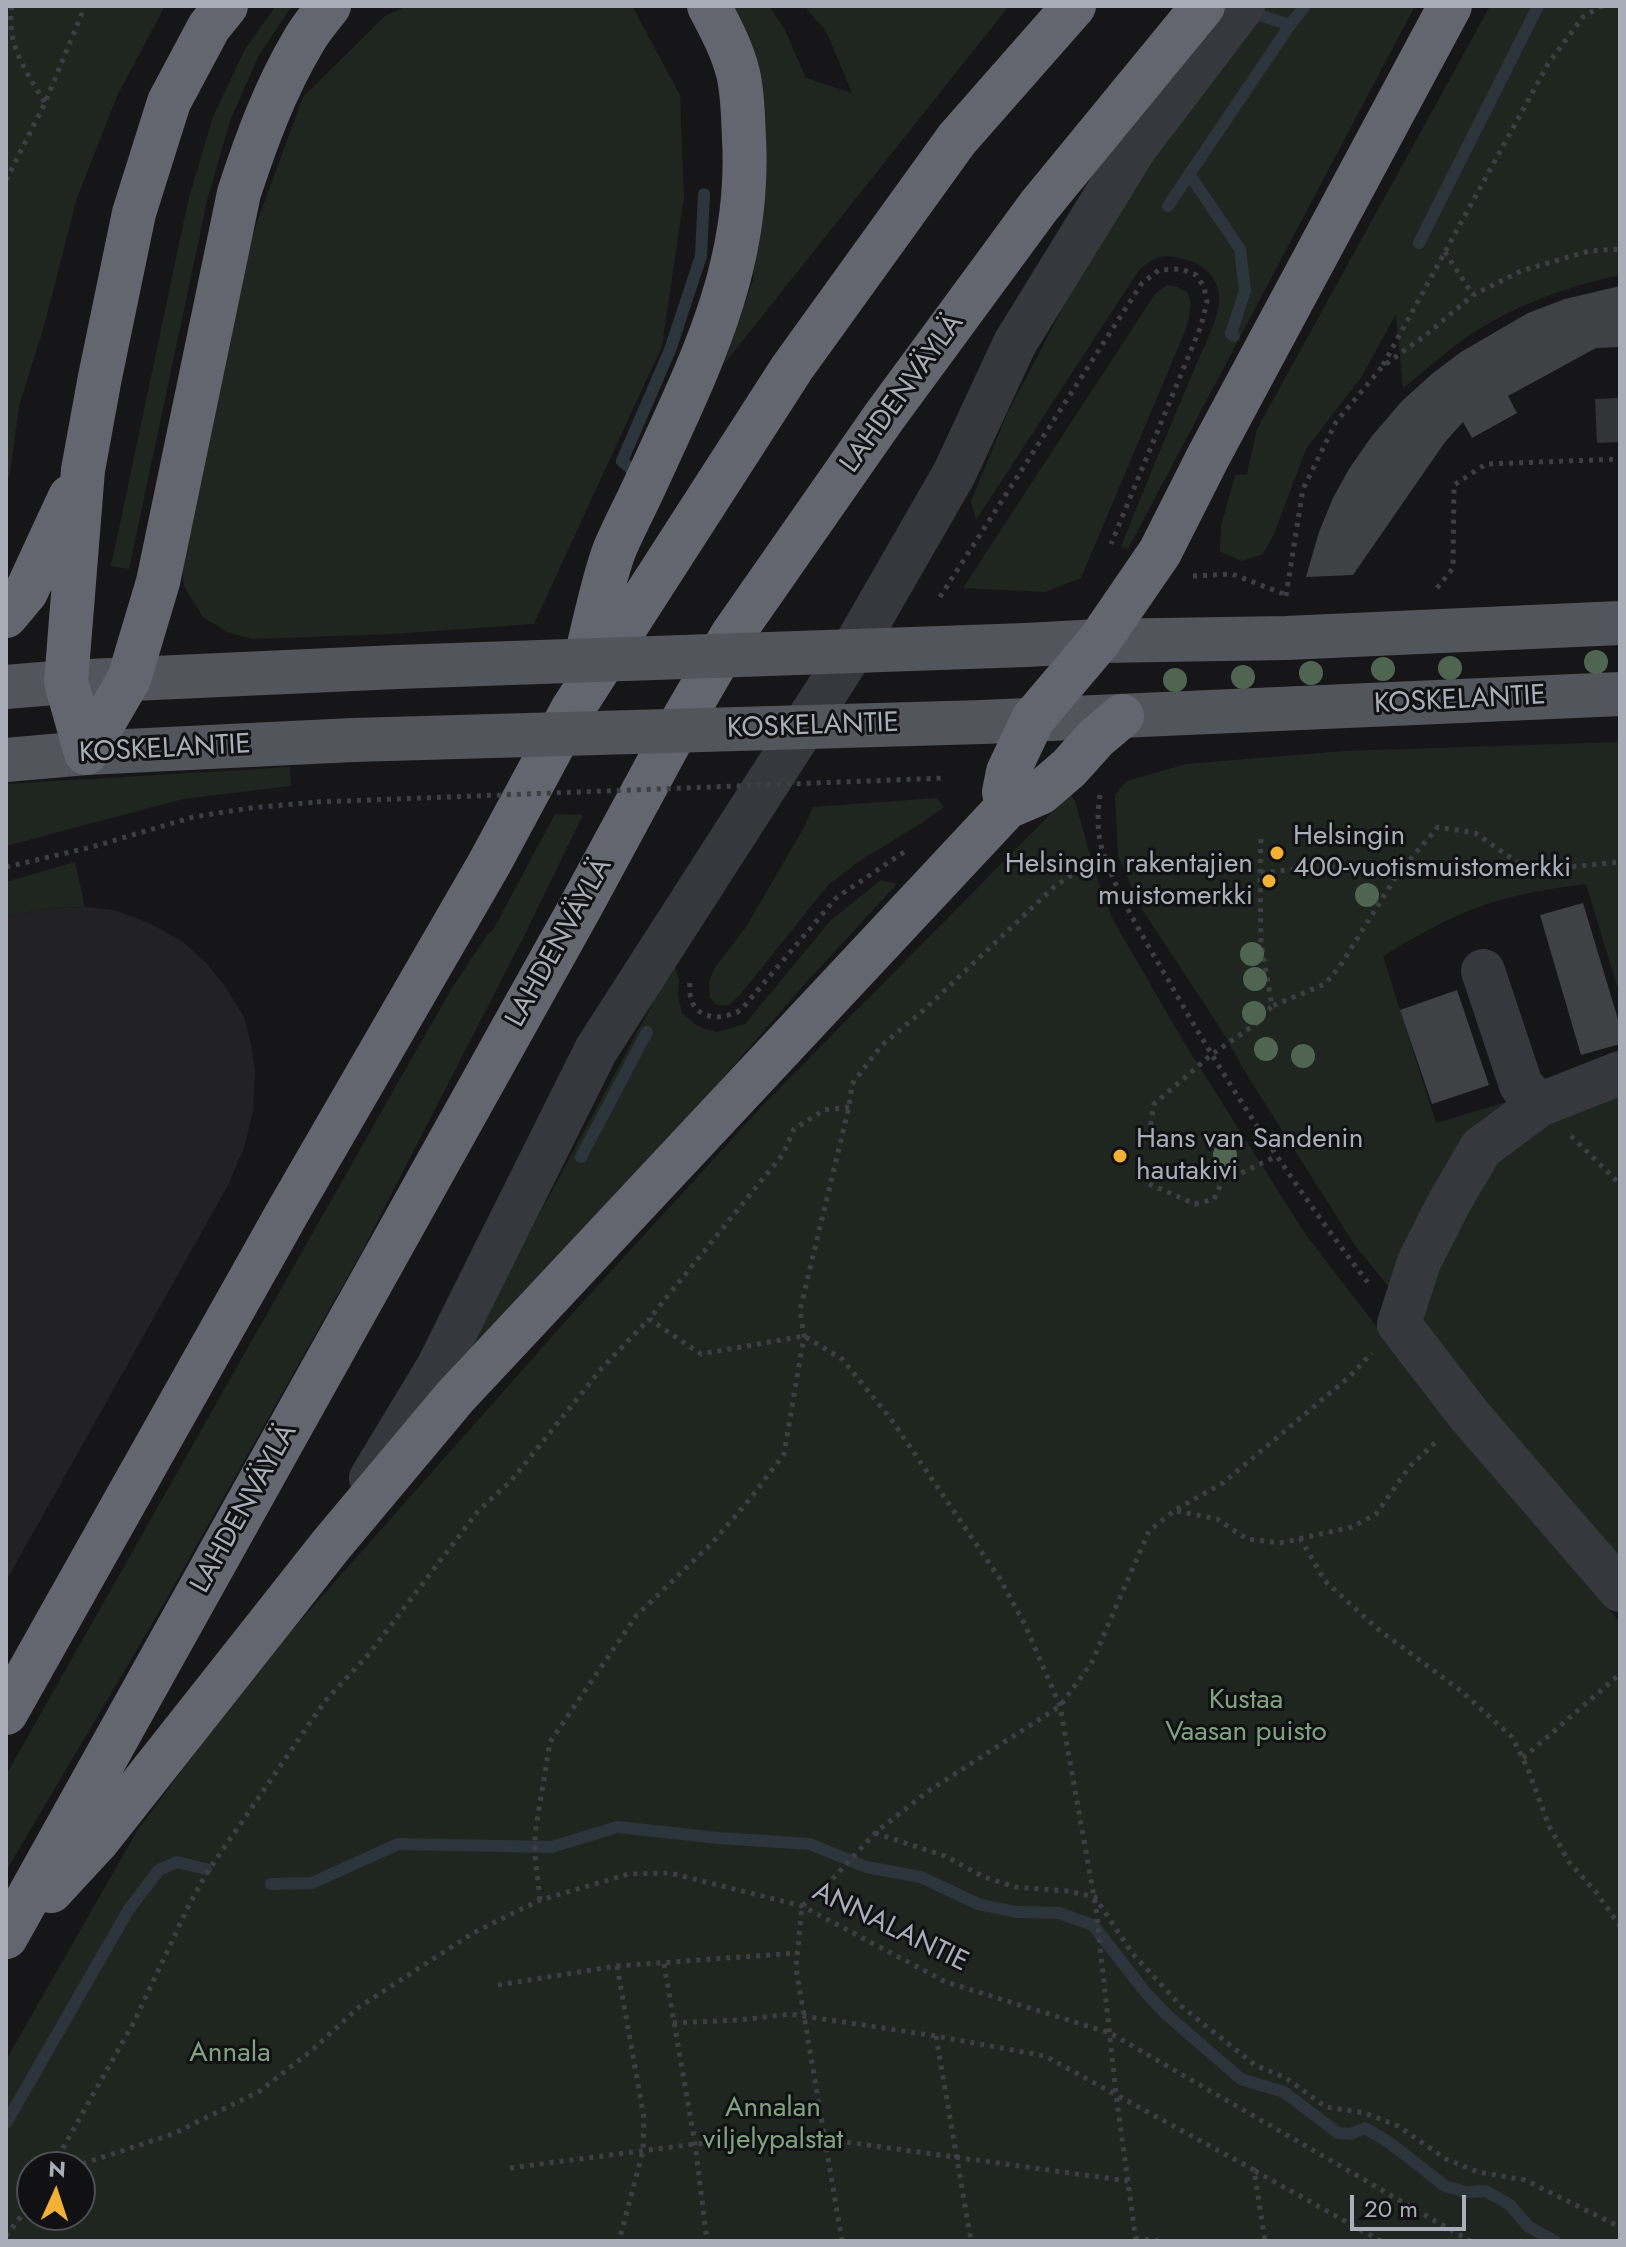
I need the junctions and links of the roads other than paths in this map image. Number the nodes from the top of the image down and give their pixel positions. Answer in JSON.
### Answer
{"nodes":[{"id":1,"x":226,"y":6,"type":"edge"},
{"id":2,"x":329,"y":6,"type":"edge"},
{"id":3,"x":709,"y":6,"type":"edge"},
{"id":4,"x":1062,"y":6,"type":"edge"},
{"id":5,"x":1074,"y":6,"type":"edge"},
{"id":6,"x":1203,"y":6,"type":"edge"},
{"id":7,"x":1243,"y":6,"type":"edge"},
{"id":8,"x":1450,"y":6,"type":"edge"},
{"id":9,"x":1037,"y":50,"type":"junction"},
{"id":10,"x":83,"y":470,"type":"junction"},
{"id":11,"x":6,"y":616,"type":"edge"},
{"id":12,"x":1620,"y":623,"type":"edge"},
{"id":13,"x":1099,"y":641,"type":"junction"},
{"id":14,"x":129,"y":679,"type":"junction"},
{"id":15,"x":66,"y":682,"type":"junction"},
{"id":16,"x":6,"y":687,"type":"edge"},
{"id":17,"x":1620,"y":694,"type":"edge"},
{"id":18,"x":572,"y":710,"type":"junction"},
{"id":19,"x":1122,"y":716,"type":"junction"},
{"id":20,"x":1033,"y":719,"type":"junction"},
{"id":21,"x":86,"y":753,"type":"junction"},
{"id":22,"x":6,"y":760,"type":"edge"},
{"id":23,"x":1007,"y":807,"type":"junction"},
{"id":24,"x":1483,"y":971,"type":"dead end"},
{"id":25,"x":1620,"y":1073,"type":"edge"},
{"id":26,"x":1539,"y":1105,"type":"junction"},
{"id":27,"x":331,"y":1545,"type":"junction"},
{"id":28,"x":1620,"y":1590,"type":"edge"},
{"id":29,"x":6,"y":1713,"type":"edge"},
{"id":30,"x":6,"y":1939,"type":"edge"}],
"edges":[{"from":1,"to":10,"type":"highway"},
{"from":2,"to":14,"type":"highway"},
{"from":3,"to":18,"type":"highway"},
{"from":4,"to":9,"type":"highway"},
{"from":5,"to":9,"type":"highway"},
{"from":6,"to":30,"type":"highway","name":"LAHDENVÄYLÄ"},
{"from":7,"to":27,"type":"street"},
{"from":8,"to":13,"type":"highway"},
{"from":9,"to":18,"type":"highway"},
{"from":10,"to":11,"type":"highway"},
{"from":10,"to":15,"type":"highway"},
{"from":12,"to":13,"type":"main road"},
{"from":13,"to":14,"type":"main road","bridge":true},
{"from":13,"to":20,"type":"highway"},
{"from":14,"to":15,"type":"main road"},
{"from":14,"to":21,"type":"highway"},
{"from":15,"to":16,"type":"main road"},
{"from":15,"to":21,"type":"highway"},
{"from":17,"to":19,"type":"main road","name":"KOSKELANTIE"},
{"from":18,"to":29,"type":"highway"},
{"from":19,"to":20,"type":"main road","name":"KOSKELANTIE"},
{"from":19,"to":23,"type":"highway"},
{"from":20,"to":21,"type":"main road","name":"KOSKELANTIE","bridge":true},
{"from":20,"to":23,"type":"highway"},
{"from":21,"to":22,"type":"main road","name":"KOSKELANTIE"},
{"from":23,"to":27,"type":"highway"},
{"from":24,"to":26,"type":"street"},
{"from":25,"to":26,"type":"street"},
{"from":26,"to":28,"type":"street"},
{"from":27,"to":30,"type":"highway"}]}
